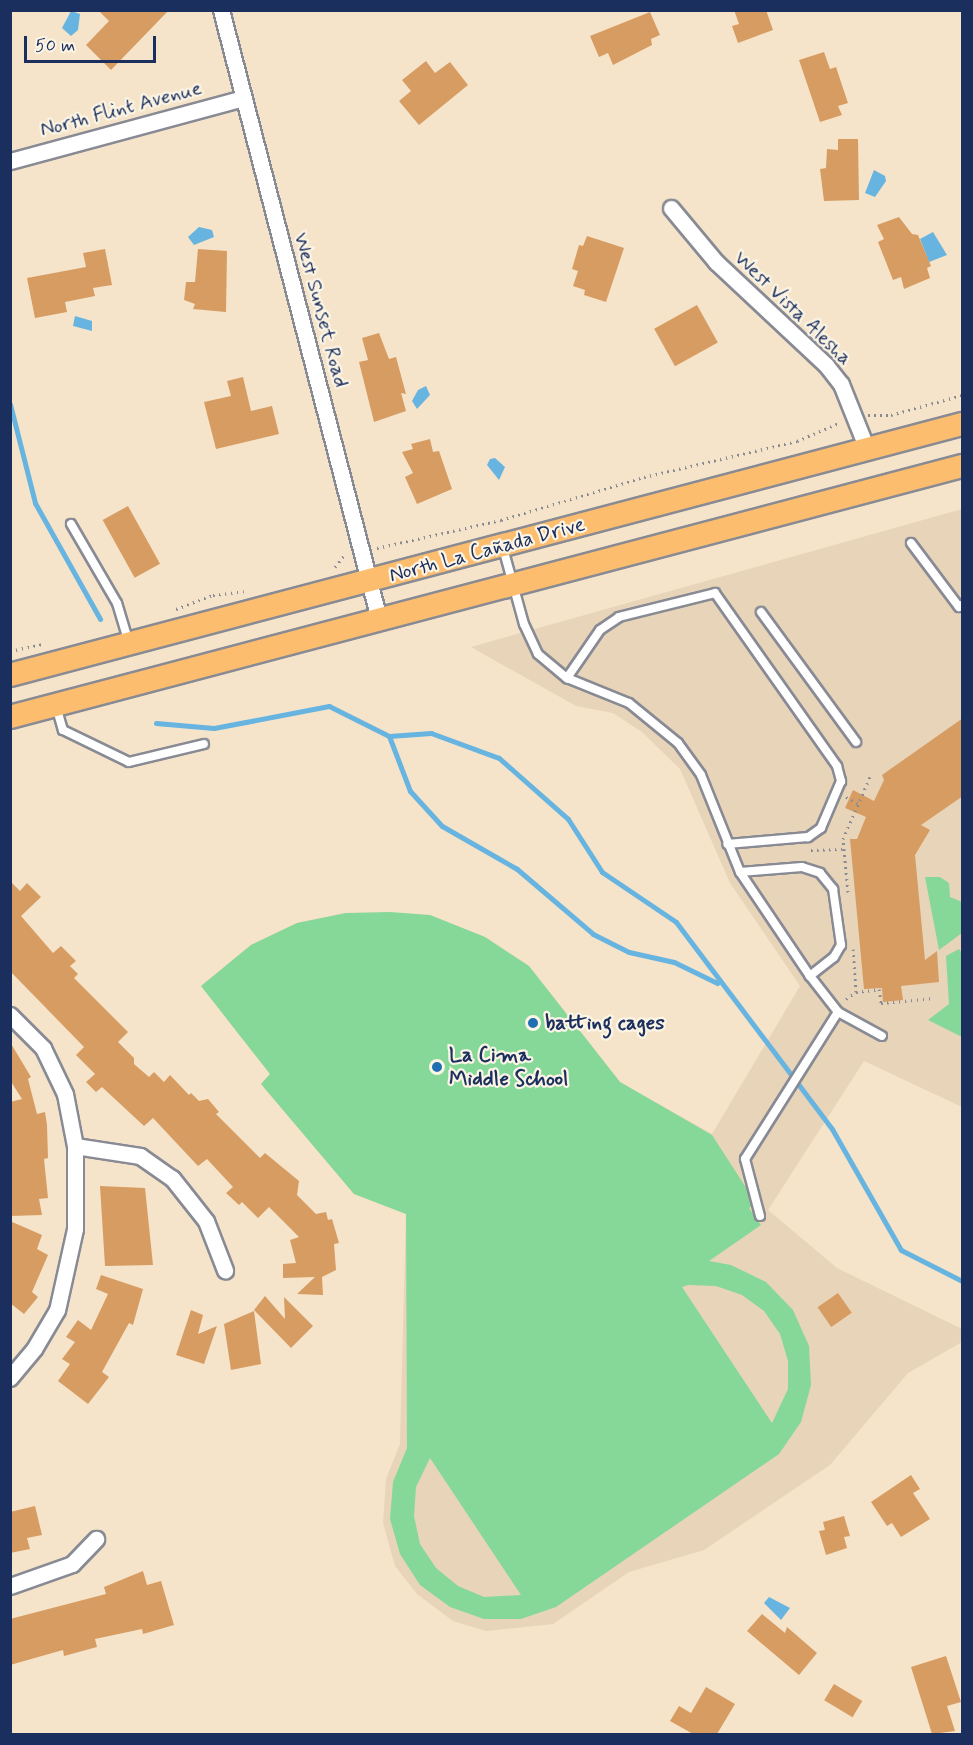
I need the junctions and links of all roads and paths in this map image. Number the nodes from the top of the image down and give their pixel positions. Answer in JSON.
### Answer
{"nodes":[{"id":1,"x":221,"y":10,"type":"edge"},
{"id":2,"x":243,"y":98,"type":"junction"},
{"id":3,"x":10,"y":161,"type":"edge"},
{"id":4,"x":670,"y":208,"type":"dead end"},
{"id":5,"x":963,"y":395,"type":"edge"},
{"id":6,"x":856,"y":418,"type":"junction"},
{"id":7,"x":963,"y":424,"type":"edge"},
{"id":8,"x":867,"y":449,"type":"junction"},
{"id":9,"x":963,"y":466,"type":"edge"},
{"id":10,"x":71,"y":524,"type":"dead end"},
{"id":11,"x":911,"y":543,"type":"dead end"},
{"id":12,"x":503,"y":546,"type":"junction"},
{"id":13,"x":362,"y":551,"type":"junction"},
{"id":14,"x":326,"y":571,"type":"dead end"},
{"id":15,"x":370,"y":581,"type":"junction"},
{"id":16,"x":513,"y":585,"type":"junction"},
{"id":17,"x":252,"y":590,"type":"dead end"},
{"id":18,"x":961,"y":608,"type":"edge"},
{"id":19,"x":171,"y":611,"type":"dead end"},
{"id":20,"x":762,"y":612,"type":"dead end"},
{"id":21,"x":379,"y":619,"type":"junction"},
{"id":22,"x":45,"y":644,"type":"dead end"},
{"id":23,"x":129,"y":644,"type":"junction"},
{"id":24,"x":10,"y":651,"type":"edge"},
{"id":25,"x":10,"y":675,"type":"edge"},
{"id":26,"x":567,"y":678,"type":"junction"},
{"id":27,"x":56,"y":705,"type":"junction"},
{"id":28,"x":10,"y":717,"type":"edge"},
{"id":29,"x":856,"y":742,"type":"dead end"},
{"id":30,"x":204,"y":744,"type":"dead end"},
{"id":31,"x":870,"y":777,"type":"dead end"},
{"id":32,"x":846,"y":797,"type":"dead end"},
{"id":33,"x":859,"y":803,"type":"junction"},
{"id":34,"x":843,"y":839,"type":"dead end"},
{"id":35,"x":727,"y":844,"type":"junction"},
{"id":36,"x":844,"y":849,"type":"dead end"},
{"id":37,"x":811,"y":850,"type":"dead end"},
{"id":38,"x":740,"y":872,"type":"junction"},
{"id":39,"x":810,"y":976,"type":"junction"},
{"id":40,"x":879,"y":989,"type":"dead end"},
{"id":41,"x":856,"y":992,"type":"dead end"},
{"id":42,"x":935,"y":998,"type":"dead end"},
{"id":43,"x":846,"y":999,"type":"dead end"},
{"id":44,"x":838,"y":1012,"type":"junction"},
{"id":45,"x":10,"y":1015,"type":"edge"},
{"id":46,"x":882,"y":1036,"type":"dead end"},
{"id":47,"x":75,"y":1146,"type":"junction"},
{"id":48,"x":760,"y":1216,"type":"dead end"},
{"id":49,"x":225,"y":1270,"type":"dead end"},
{"id":50,"x":10,"y":1378,"type":"edge"},
{"id":51,"x":96,"y":1539,"type":"dead end"},
{"id":52,"x":10,"y":1586,"type":"edge"}],
"edges":[{"from":1,"to":2,"type":"street","name":"West Sunset Road"},
{"from":2,"to":3,"type":"street","name":"North Flint Avenue"},
{"from":2,"to":13,"type":"street","name":"West Sunset Road"},
{"from":4,"to":6,"type":"street","name":"West Vista Alesha"},
{"from":5,"to":6,"type":"path"},
{"from":6,"to":8,"type":"street","name":"West Vista Alesha"},
{"from":6,"to":13,"type":"path"},
{"from":7,"to":8,"type":"main road","name":"North La Cañada Drive"},
{"from":8,"to":12,"type":"main road","name":"North La Cañada Drive"},
{"from":9,"to":16,"type":"main road","name":"North La Cañada Drive"},
{"from":10,"to":23,"type":"lane"},
{"from":11,"to":18,"type":"lane"},
{"from":12,"to":15,"type":"main road","name":"North La Cañada Drive"},
{"from":12,"to":16,"type":"lane"},
{"from":13,"to":14,"type":"path"},
{"from":13,"to":15,"type":"street","name":"West Sunset Road"},
{"from":15,"to":21,"type":"street","name":"West Sunset Road"},
{"from":15,"to":23,"type":"main road","name":"North La Cañada Drive"},
{"from":16,"to":21,"type":"main road","name":"North La Cañada Drive"},
{"from":16,"to":26,"type":"lane"},
{"from":17,"to":19,"type":"path"},
{"from":20,"to":29,"type":"lane"},
{"from":21,"to":27,"type":"main road","name":"North La Cañada Drive"},
{"from":22,"to":24,"type":"path"},
{"from":23,"to":25,"type":"main road","name":"North La Cañada Drive"},
{"from":26,"to":35,"type":"lane"},
{"from":26,"to":35,"type":"lane"},
{"from":27,"to":28,"type":"main road","name":"North La Cañada Drive"},
{"from":27,"to":30,"type":"lane"},
{"from":31,"to":33,"type":"path"},
{"from":32,"to":33,"type":"path"},
{"from":33,"to":34,"type":"path"},
{"from":35,"to":38,"type":"lane"},
{"from":36,"to":37,"type":"path"},
{"from":38,"to":39,"type":"lane"},
{"from":38,"to":39,"type":"lane"},
{"from":39,"to":44,"type":"lane"},
{"from":40,"to":42,"type":"path"},
{"from":41,"to":43,"type":"path"},
{"from":44,"to":46,"type":"lane"},
{"from":44,"to":48,"type":"lane"},
{"from":45,"to":47,"type":"street"},
{"from":47,"to":49,"type":"street"},
{"from":47,"to":50,"type":"street"},
{"from":51,"to":52,"type":"street"}]}
